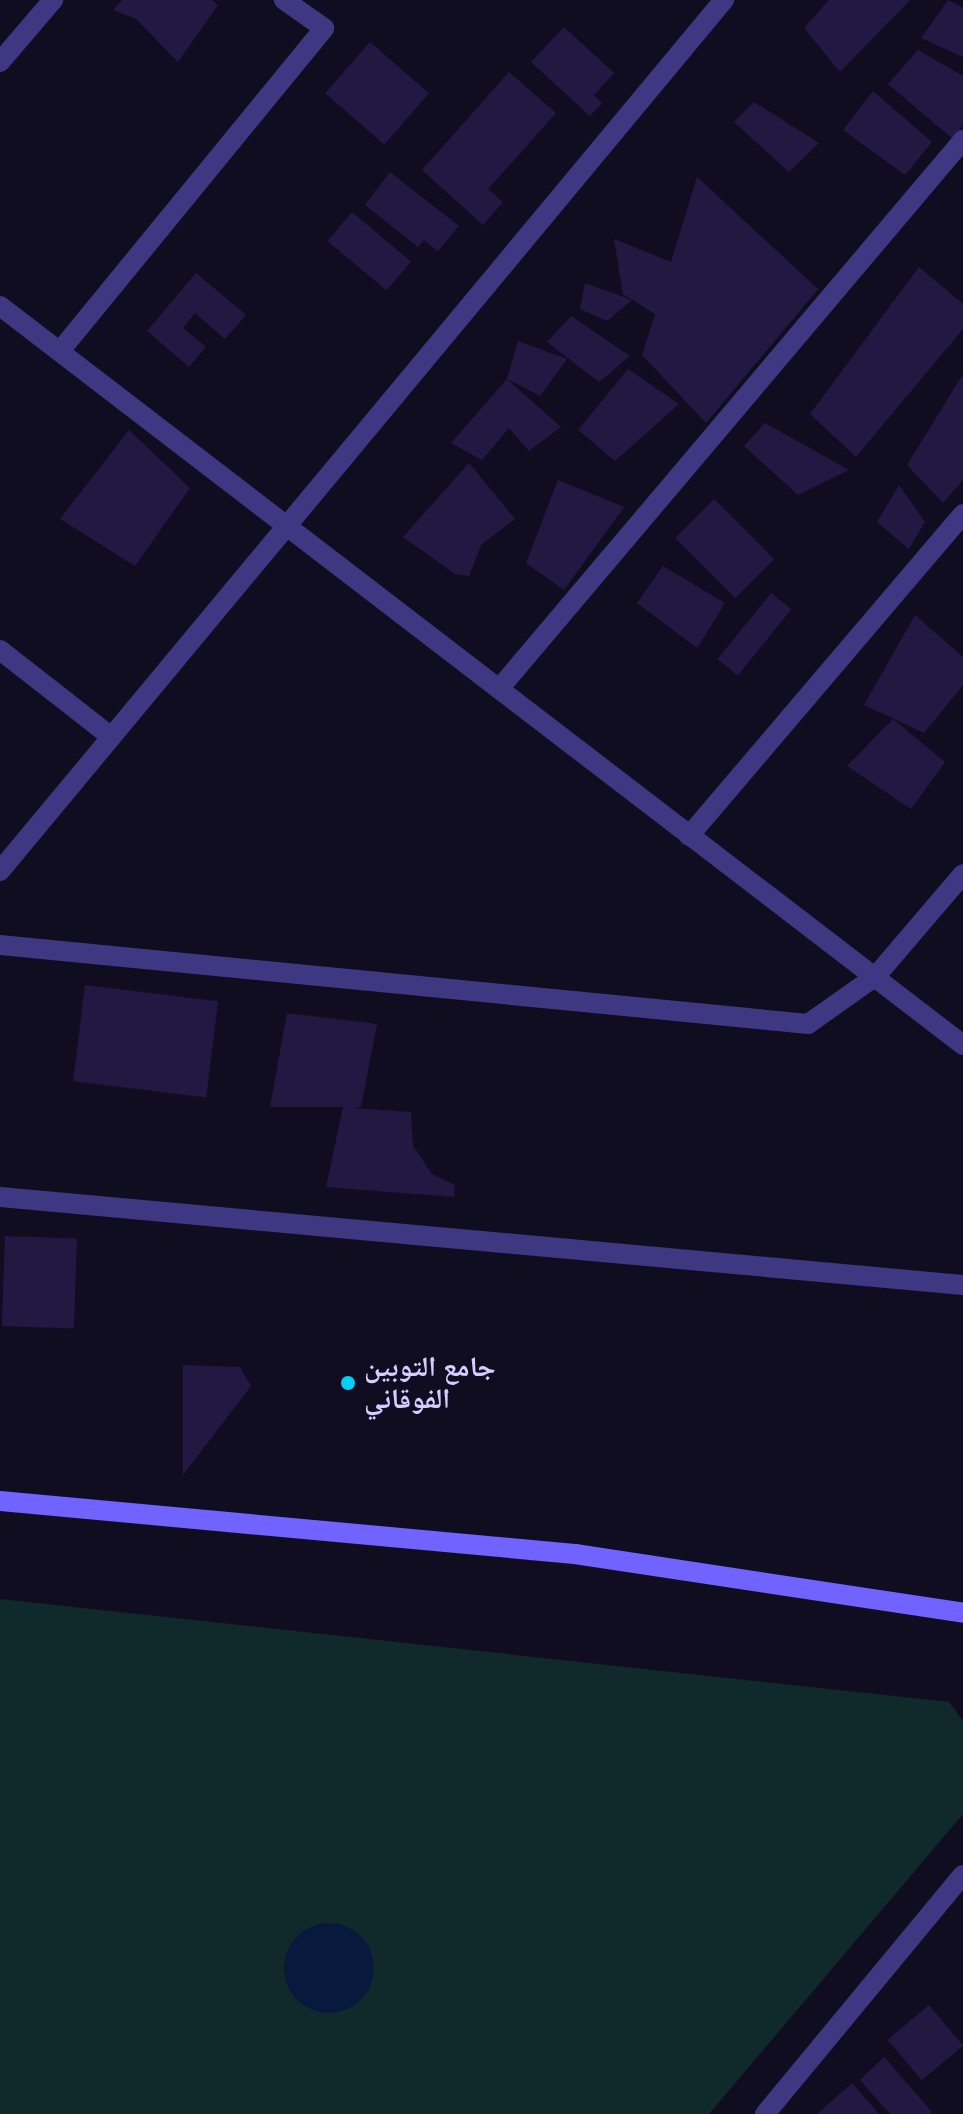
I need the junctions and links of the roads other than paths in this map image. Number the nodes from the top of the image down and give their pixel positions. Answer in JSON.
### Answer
{"nodes":[{"id":1,"x":53,"y":0,"type":"edge"},
{"id":2,"x":284,"y":0,"type":"edge"},
{"id":3,"x":724,"y":0,"type":"edge"},
{"id":4,"x":0,"y":62,"type":"edge"},
{"id":5,"x":963,"y":140,"type":"edge"},
{"id":6,"x":0,"y":306,"type":"edge"},
{"id":7,"x":60,"y":351,"type":"junction"},
{"id":8,"x":963,"y":514,"type":"edge"},
{"id":9,"x":286,"y":522,"type":"junction"},
{"id":10,"x":0,"y":650,"type":"edge"},
{"id":11,"x":499,"y":689,"type":"junction"},
{"id":12,"x":110,"y":736,"type":"junction"},
{"id":13,"x":689,"y":836,"type":"junction"},
{"id":14,"x":0,"y":871,"type":"edge"},
{"id":15,"x":963,"y":874,"type":"edge"},
{"id":16,"x":0,"y":945,"type":"edge"},
{"id":17,"x":876,"y":976,"type":"junction"},
{"id":18,"x":963,"y":1045,"type":"edge"},
{"id":19,"x":0,"y":1197,"type":"edge"},
{"id":20,"x":963,"y":1285,"type":"edge"},
{"id":21,"x":0,"y":1501,"type":"edge"},
{"id":22,"x":963,"y":1613,"type":"edge"},
{"id":23,"x":963,"y":1875,"type":"edge"},
{"id":24,"x":765,"y":2114,"type":"edge"}],
"edges":[{"from":1,"to":4,"type":"street"},
{"from":2,"to":7,"type":"street"},
{"from":3,"to":9,"type":"street"},
{"from":5,"to":11,"type":"street"},
{"from":6,"to":7,"type":"street"},
{"from":7,"to":9,"type":"street"},
{"from":8,"to":13,"type":"street"},
{"from":9,"to":11,"type":"street"},
{"from":9,"to":12,"type":"street"},
{"from":10,"to":12,"type":"street"},
{"from":11,"to":13,"type":"street"},
{"from":12,"to":14,"type":"street"},
{"from":13,"to":17,"type":"street"},
{"from":15,"to":17,"type":"street"},
{"from":16,"to":17,"type":"street"},
{"from":17,"to":18,"type":"street"},
{"from":19,"to":20,"type":"street"},
{"from":21,"to":22,"type":"main road"},
{"from":23,"to":24,"type":"street"}]}
